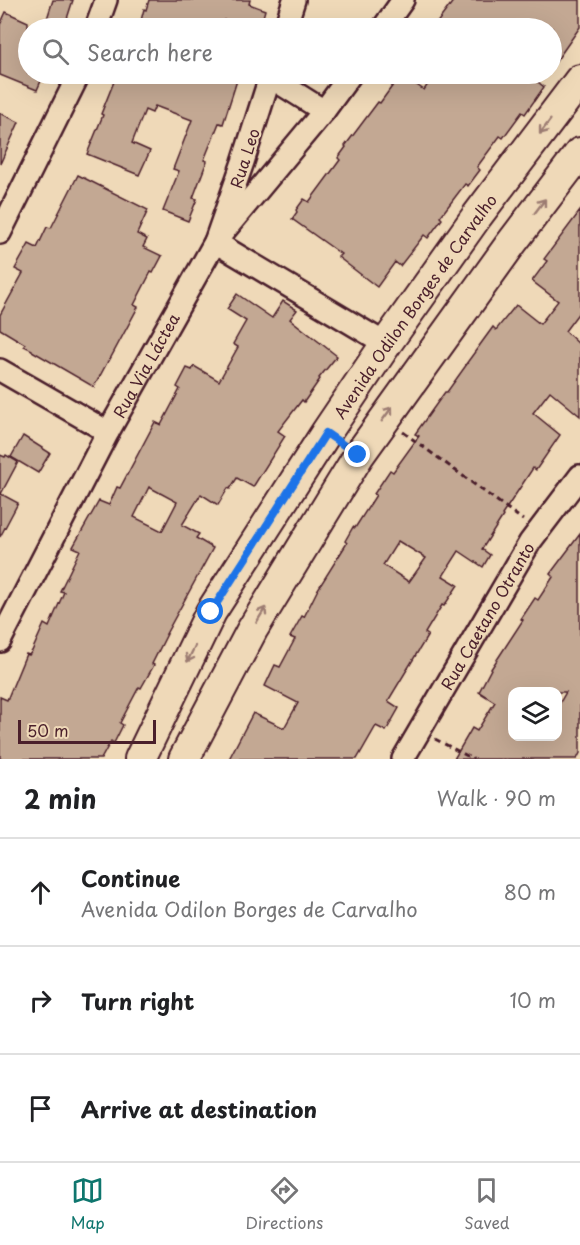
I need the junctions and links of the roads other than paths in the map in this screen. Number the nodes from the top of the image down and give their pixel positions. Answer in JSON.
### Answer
{"nodes":[{"id":1,"x":106,"y":0,"type":"edge"},
{"id":2,"x":294,"y":0,"type":"edge"},
{"id":3,"x":403,"y":0,"type":"edge"},
{"id":4,"x":100,"y":18,"type":"edge"},
{"id":5,"x":288,"y":18,"type":"edge"},
{"id":6,"x":390,"y":18,"type":"edge"},
{"id":7,"x":580,"y":80,"type":"edge"},
{"id":8,"x":74,"y":84,"type":"edge"},
{"id":9,"x":268,"y":84,"type":"edge"},
{"id":10,"x":283,"y":84,"type":"edge"},
{"id":11,"x":344,"y":84,"type":"edge"},
{"id":12,"x":324,"y":111,"type":"junction"},
{"id":13,"x":580,"y":153,"type":"edge"},
{"id":14,"x":477,"y":216,"type":"junction"},
{"id":15,"x":0,"y":233,"type":"edge"},
{"id":16,"x":215,"y":242,"type":"junction"},
{"id":17,"x":510,"y":245,"type":"junction"},
{"id":18,"x":386,"y":344,"type":"junction"},
{"id":19,"x":0,"y":370,"type":"edge"},
{"id":20,"x":108,"y":432,"type":"junction"},
{"id":21,"x":326,"y":433,"type":"junction"},
{"id":22,"x":358,"y":455,"type":"junction"},
{"id":23,"x":580,"y":476,"type":"edge"},
{"id":24,"x":0,"y":641,"type":"edge"},
{"id":25,"x":140,"y":759,"type":"edge"},
{"id":26,"x":184,"y":759,"type":"edge"},
{"id":27,"x":403,"y":759,"type":"edge"}],
"edges":[{"from":1,"to":4,"type":"street"},
{"from":2,"to":5,"type":"street"},
{"from":3,"to":6,"type":"street"},
{"from":7,"to":14,"type":"street","name":"Avenida Odilon Borges de Carvalho","one_way":true},
{"from":8,"to":15,"type":"street"},
{"from":9,"to":16,"type":"street","name":"Rua Leo"},
{"from":10,"to":12,"type":"street"},
{"from":11,"to":12,"type":"street","name":"Rua Via Láctea"},
{"from":12,"to":16,"type":"street","name":"Rua Via Láctea"},
{"from":17,"to":13,"type":"street","one_way":true},
{"from":14,"to":17,"type":"street"},
{"from":14,"to":18,"type":"street","name":"Avenida Odilon Borges de Carvalho"},
{"from":16,"to":18,"type":"street"},
{"from":16,"to":20,"type":"street","name":"Rua Via Láctea"},
{"from":22,"to":17,"type":"street","one_way":true},
{"from":18,"to":21,"type":"street","name":"Avenida Odilon Borges de Carvalho"},
{"from":19,"to":20,"type":"street"},
{"from":20,"to":24,"type":"street","name":"Rua Via Láctea"},
{"from":21,"to":22,"type":"street"},
{"from":21,"to":25,"type":"street","name":"Avenida Odilon Borges de Carvalho","one_way":true},
{"from":26,"to":22,"type":"street","one_way":true},
{"from":23,"to":27,"type":"street","name":"Rua Caetano Otranto"}]}
